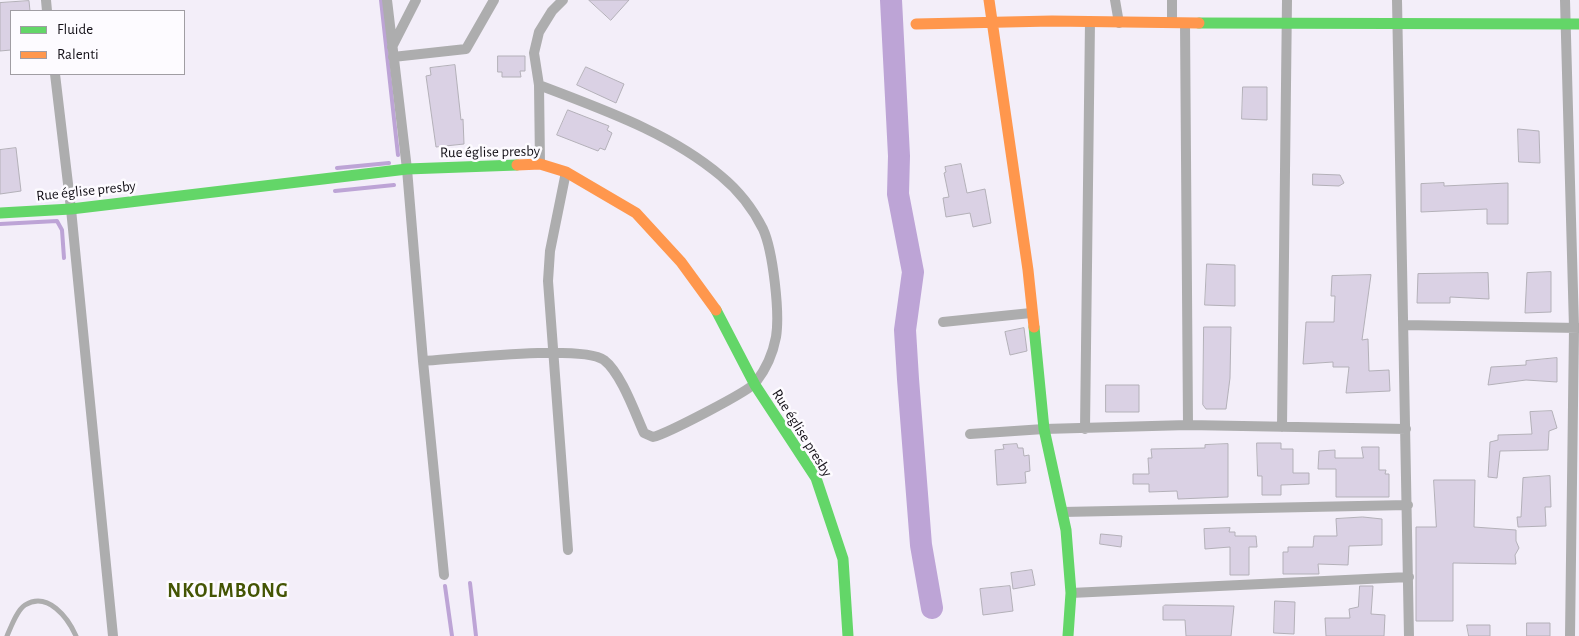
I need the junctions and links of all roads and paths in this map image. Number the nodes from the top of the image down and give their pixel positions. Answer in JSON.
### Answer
{"nodes":[{"id":1,"x":388,"y":0,"type":"edge"},
{"id":2,"x":416,"y":0,"type":"edge"},
{"id":3,"x":494,"y":0,"type":"edge"},
{"id":4,"x":563,"y":0,"type":"edge"},
{"id":5,"x":988,"y":0,"type":"edge"},
{"id":6,"x":1115,"y":0,"type":"edge"},
{"id":7,"x":1172,"y":0,"type":"edge"},
{"id":8,"x":1287,"y":0,"type":"edge"},
{"id":9,"x":1397,"y":0,"type":"edge"},
{"id":10,"x":1565,"y":0,"type":"edge"},
{"id":11,"x":1090,"y":21,"type":"junction"},
{"id":12,"x":1172,"y":22,"type":"junction"},
{"id":13,"x":1287,"y":22,"type":"junction"},
{"id":14,"x":1397,"y":22,"type":"junction"},
{"id":15,"x":992,"y":23,"type":"junction"},
{"id":16,"x":1185,"y":23,"type":"junction"},
{"id":17,"x":916,"y":24,"type":"dead end"},
{"id":18,"x":1119,"y":24,"type":"junction"},
{"id":19,"x":1565,"y":24,"type":"junction"},
{"id":20,"x":1579,"y":24,"type":"edge"},
{"id":21,"x":392,"y":53,"type":"junction"},
{"id":22,"x":55,"y":75,"type":"edge"},
{"id":23,"x":539,"y":85,"type":"junction"},
{"id":24,"x":540,"y":164,"type":"junction"},
{"id":25,"x":407,"y":169,"type":"junction"},
{"id":26,"x":566,"y":172,"type":"junction"},
{"id":27,"x":71,"y":209,"type":"junction"},
{"id":28,"x":0,"y":213,"type":"edge"},
{"id":29,"x":1031,"y":313,"type":"junction"},
{"id":30,"x":943,"y":322,"type":"dead end"},
{"id":31,"x":1404,"y":325,"type":"junction"},
{"id":32,"x":1576,"y":328,"type":"edge"},
{"id":33,"x":553,"y":353,"type":"junction"},
{"id":34,"x":423,"y":361,"type":"junction"},
{"id":35,"x":755,"y":385,"type":"junction"},
{"id":36,"x":1188,"y":425,"type":"junction"},
{"id":37,"x":1282,"y":427,"type":"junction"},
{"id":38,"x":1085,"y":428,"type":"junction"},
{"id":39,"x":1406,"y":429,"type":"junction"},
{"id":40,"x":1044,"y":430,"type":"junction"},
{"id":41,"x":970,"y":434,"type":"dead end"},
{"id":42,"x":1408,"y":506,"type":"junction"},
{"id":43,"x":1062,"y":512,"type":"junction"},
{"id":44,"x":568,"y":550,"type":"dead end"},
{"id":45,"x":444,"y":575,"type":"dead end"},
{"id":46,"x":1409,"y":577,"type":"junction"},
{"id":47,"x":1071,"y":592,"type":"junction"},
{"id":48,"x":7,"y":636,"type":"edge"},
{"id":49,"x":76,"y":636,"type":"edge"},
{"id":50,"x":113,"y":636,"type":"edge"},
{"id":51,"x":848,"y":636,"type":"edge"},
{"id":52,"x":1068,"y":636,"type":"edge"},
{"id":53,"x":1409,"y":636,"type":"edge"},
{"id":54,"x":1570,"y":636,"type":"edge"}],
"edges":[{"from":1,"to":21,"type":"street"},
{"from":2,"to":21,"type":"street"},
{"from":3,"to":21,"type":"street"},
{"from":4,"to":23,"type":"street"},
{"from":5,"to":15,"type":"street"},
{"from":6,"to":18,"type":"street"},
{"from":7,"to":12,"type":"street"},
{"from":8,"to":13,"type":"street"},
{"from":9,"to":14,"type":"street"},
{"from":10,"to":19,"type":"street"},
{"from":11,"to":15,"type":"street"},
{"from":11,"to":18,"type":"street"},
{"from":11,"to":38,"type":"street"},
{"from":12,"to":16,"type":"street"},
{"from":12,"to":18,"type":"street"},
{"from":13,"to":14,"type":"street"},
{"from":13,"to":16,"type":"street"},
{"from":13,"to":37,"type":"street"},
{"from":14,"to":19,"type":"street"},
{"from":14,"to":31,"type":"street"},
{"from":15,"to":17,"type":"street"},
{"from":15,"to":29,"type":"street"},
{"from":16,"to":36,"type":"street"},
{"from":19,"to":20,"type":"street"},
{"from":19,"to":32,"type":"street"},
{"from":21,"to":25,"type":"street"},
{"from":22,"to":27,"type":"street"},
{"from":23,"to":24,"type":"street"},
{"from":23,"to":35,"type":"street"},
{"from":24,"to":25,"type":"street","name":"Rue église presby"},
{"from":24,"to":26,"type":"street","name":"Rue église presby"},
{"from":25,"to":27,"type":"street","name":"Rue église presby"},
{"from":25,"to":34,"type":"street"},
{"from":26,"to":33,"type":"street"},
{"from":26,"to":35,"type":"street","name":"Rue église presby"},
{"from":27,"to":28,"type":"street","name":"Rue église presby"},
{"from":27,"to":50,"type":"street"},
{"from":29,"to":30,"type":"street"},
{"from":29,"to":40,"type":"street"},
{"from":31,"to":32,"type":"street"},
{"from":31,"to":39,"type":"street"},
{"from":32,"to":54,"type":"street"},
{"from":33,"to":34,"type":"street"},
{"from":33,"to":35,"type":"street"},
{"from":33,"to":44,"type":"street"},
{"from":34,"to":45,"type":"street"},
{"from":35,"to":51,"type":"street","name":"Rue église presby"},
{"from":36,"to":37,"type":"street"},
{"from":36,"to":38,"type":"street"},
{"from":37,"to":39,"type":"street"},
{"from":38,"to":40,"type":"street"},
{"from":39,"to":42,"type":"street"},
{"from":40,"to":41,"type":"street"},
{"from":40,"to":43,"type":"street"},
{"from":42,"to":43,"type":"street"},
{"from":42,"to":46,"type":"street"},
{"from":43,"to":47,"type":"street"},
{"from":46,"to":47,"type":"street"},
{"from":46,"to":53,"type":"street"},
{"from":47,"to":52,"type":"street"},
{"from":48,"to":49,"type":"lane"}]}
